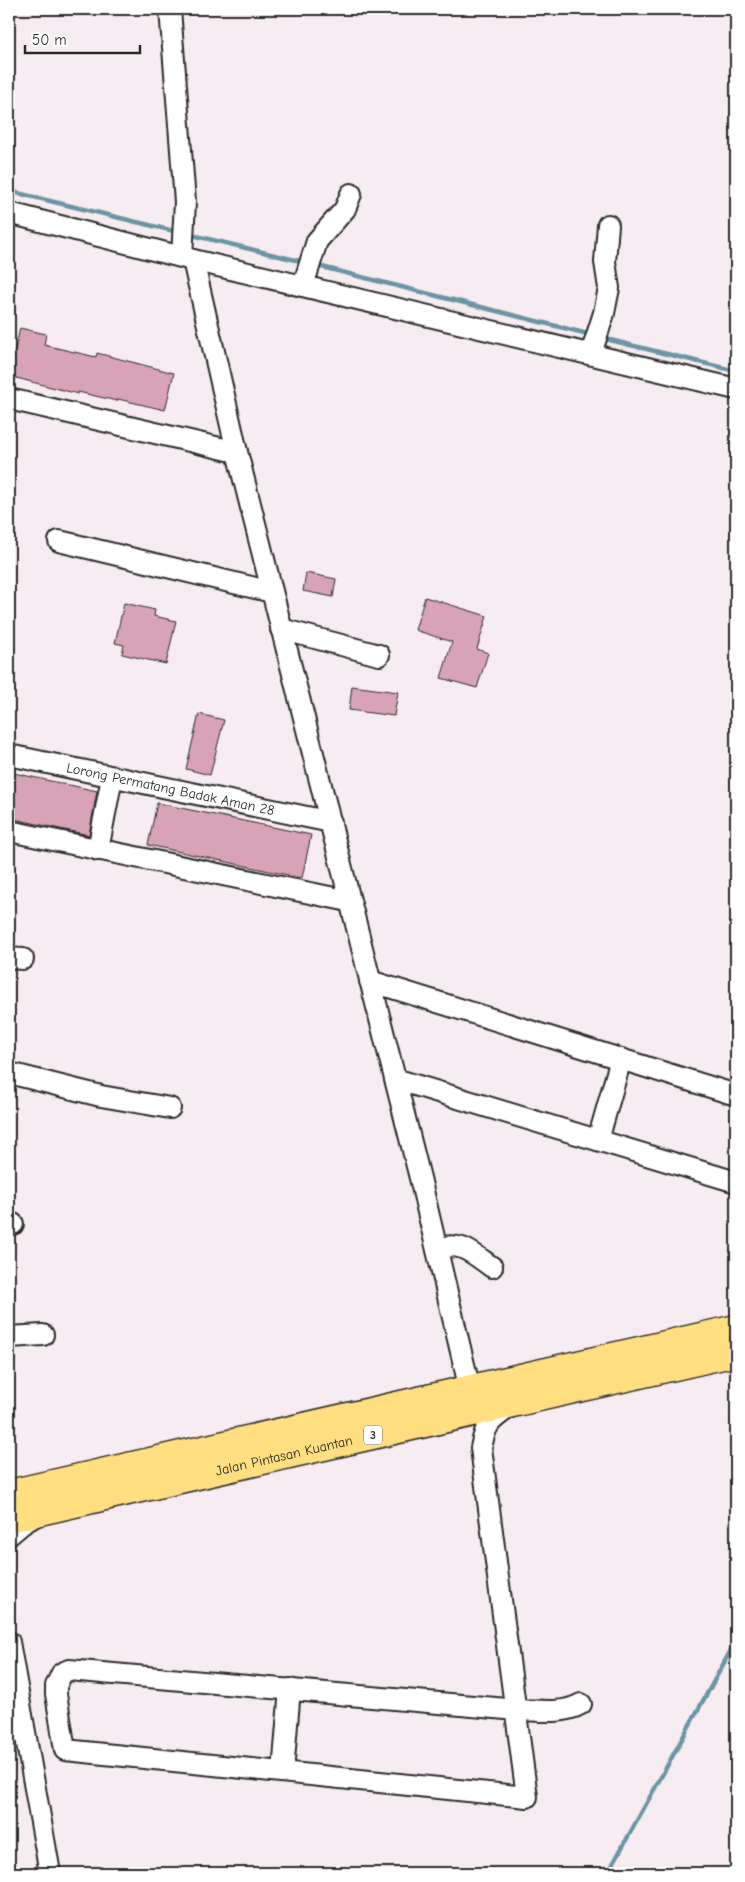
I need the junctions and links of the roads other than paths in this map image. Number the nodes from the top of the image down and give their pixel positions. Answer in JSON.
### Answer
{"nodes":[{"id":1,"x":170,"y":9,"type":"edge"},
{"id":2,"x":351,"y":194,"type":"dead end"},
{"id":3,"x":9,"y":213,"type":"edge"},
{"id":4,"x":608,"y":225,"type":"dead end"},
{"id":5,"x":186,"y":245,"type":"junction"},
{"id":6,"x":307,"y":271,"type":"junction"},
{"id":7,"x":591,"y":354,"type":"junction"},
{"id":8,"x":736,"y":389,"type":"edge"},
{"id":9,"x":9,"y":399,"type":"edge"},
{"id":10,"x":237,"y":452,"type":"junction"},
{"id":11,"x":59,"y":541,"type":"dead end"},
{"id":12,"x":272,"y":592,"type":"junction"},
{"id":13,"x":281,"y":629,"type":"junction"},
{"id":14,"x":379,"y":655,"type":"dead end"},
{"id":15,"x":9,"y":756,"type":"edge"},
{"id":16,"x":112,"y":777,"type":"junction"},
{"id":17,"x":331,"y":822,"type":"junction"},
{"id":18,"x":9,"y":831,"type":"edge"},
{"id":19,"x":98,"y":850,"type":"junction"},
{"id":20,"x":349,"y":901,"type":"junction"},
{"id":21,"x":370,"y":981,"type":"junction"},
{"id":22,"x":622,"y":1059,"type":"junction"},
{"id":23,"x":9,"y":1073,"type":"edge"},
{"id":24,"x":395,"y":1079,"type":"junction"},
{"id":25,"x":736,"y":1095,"type":"edge"},
{"id":26,"x":170,"y":1108,"type":"dead end"},
{"id":27,"x":598,"y":1140,"type":"junction"},
{"id":28,"x":736,"y":1182,"type":"edge"},
{"id":29,"x":437,"y":1249,"type":"junction"},
{"id":30,"x":492,"y":1267,"type":"dead end"},
{"id":31,"x":736,"y":1329,"type":"edge"},
{"id":32,"x":44,"y":1335,"type":"dead end"},
{"id":33,"x":9,"y":1337,"type":"edge"},
{"id":34,"x":736,"y":1352,"type":"edge"},
{"id":35,"x":470,"y":1390,"type":"junction"},
{"id":36,"x":517,"y":1402,"type":"junction"},
{"id":37,"x":436,"y":1421,"type":"junction"},
{"id":38,"x":481,"y":1448,"type":"junction"},
{"id":39,"x":9,"y":1494,"type":"edge"},
{"id":40,"x":48,"y":1509,"type":"junction"},
{"id":41,"x":9,"y":1518,"type":"edge"},
{"id":42,"x":9,"y":1535,"type":"edge"},
{"id":43,"x":9,"y":1642,"type":"edge"},
{"id":44,"x":290,"y":1689,"type":"junction"},
{"id":45,"x":581,"y":1704,"type":"dead end"},
{"id":46,"x":517,"y":1710,"type":"junction"},
{"id":47,"x":283,"y":1772,"type":"junction"},
{"id":48,"x":50,"y":1873,"type":"edge"}],
"edges":[{"from":1,"to":5,"type":"street"},
{"from":2,"to":6,"type":"street"},
{"from":3,"to":5,"type":"street"},
{"from":4,"to":7,"type":"street"},
{"from":5,"to":6,"type":"street"},
{"from":5,"to":10,"type":"street"},
{"from":6,"to":7,"type":"street"},
{"from":7,"to":8,"type":"street"},
{"from":9,"to":10,"type":"street"},
{"from":10,"to":12,"type":"street"},
{"from":11,"to":12,"type":"street"},
{"from":12,"to":13,"type":"street"},
{"from":13,"to":14,"type":"street"},
{"from":13,"to":17,"type":"street"},
{"from":15,"to":16,"type":"street","name":"Lorong Permatang Badak Aman 28"},
{"from":16,"to":17,"type":"street","name":"Lorong Permatang Badak Aman 28"},
{"from":16,"to":19,"type":"street"},
{"from":17,"to":20,"type":"street"},
{"from":18,"to":19,"type":"street"},
{"from":19,"to":20,"type":"street"},
{"from":20,"to":21,"type":"street"},
{"from":21,"to":22,"type":"street"},
{"from":21,"to":24,"type":"street"},
{"from":22,"to":25,"type":"street"},
{"from":22,"to":27,"type":"street"},
{"from":23,"to":26,"type":"street"},
{"from":24,"to":27,"type":"street"},
{"from":24,"to":29,"type":"street"},
{"from":27,"to":28,"type":"street"},
{"from":29,"to":30,"type":"street"},
{"from":29,"to":35,"type":"street"},
{"from":31,"to":35,"type":"highway","name":"Jalan Pintasan Kuantan","number":"3"},
{"from":32,"to":33,"type":"street"},
{"from":34,"to":36,"type":"highway","name":"Jalan Pintasan Kuantan","number":"3"},
{"from":35,"to":39,"type":"highway","name":"Jalan Pintasan Kuantan","number":"3"},
{"from":36,"to":37,"type":"highway","name":"Jalan Pintasan Kuantan","number":"3"},
{"from":36,"to":38,"type":"street"},
{"from":37,"to":38,"type":"street"},
{"from":37,"to":40,"type":"highway","name":"Jalan Pintasan Kuantan","number":"3"},
{"from":38,"to":46,"type":"street"},
{"from":40,"to":41,"type":"highway","name":"Jalan Pintasan Kuantan","number":"3"},
{"from":40,"to":42,"type":"street"},
{"from":43,"to":48,"type":"street"},
{"from":44,"to":46,"type":"street"},
{"from":44,"to":47,"type":"street"},
{"from":44,"to":47,"type":"street"},
{"from":45,"to":46,"type":"street"},
{"from":46,"to":47,"type":"street"}]}
